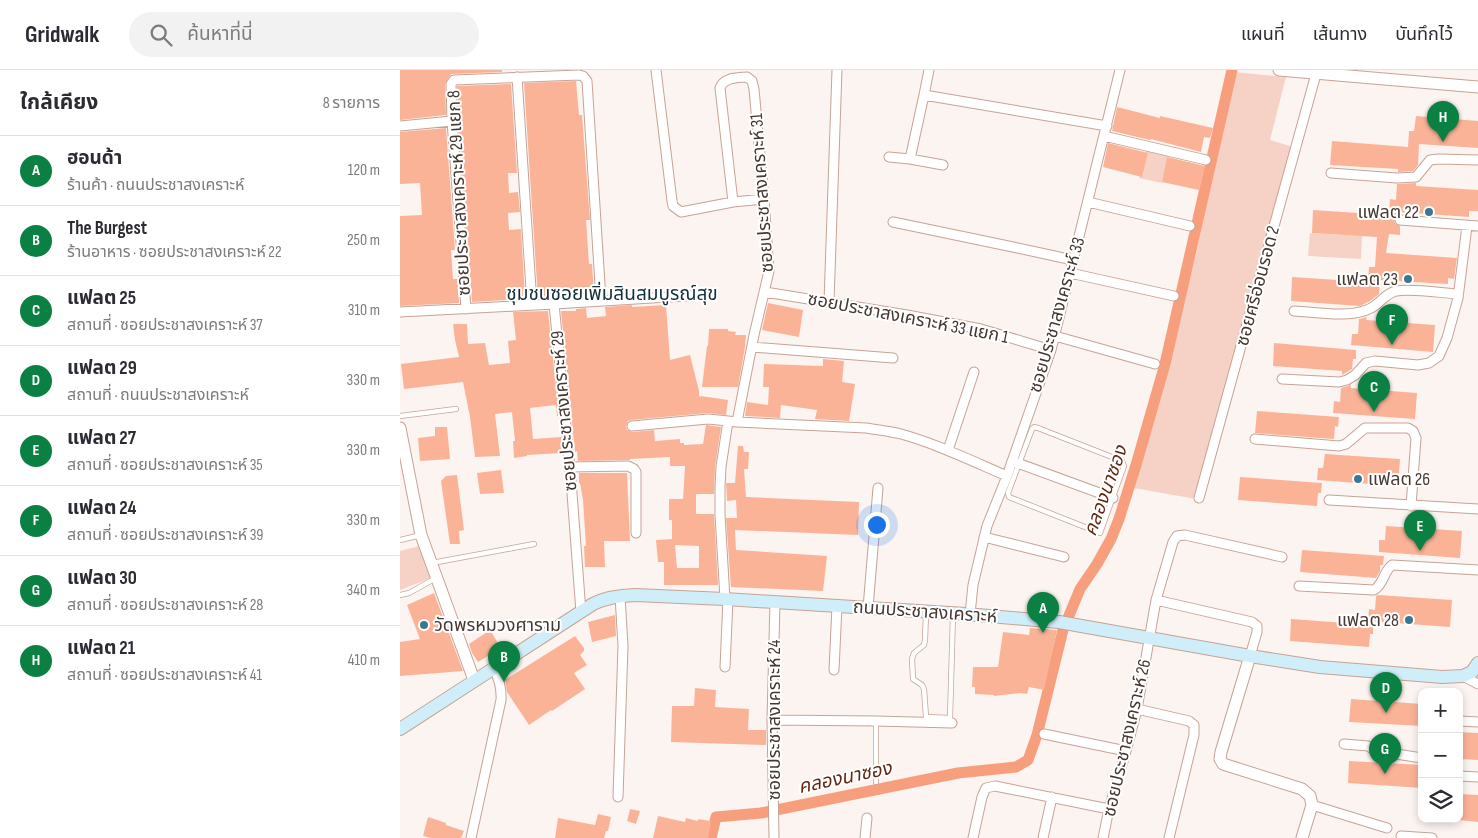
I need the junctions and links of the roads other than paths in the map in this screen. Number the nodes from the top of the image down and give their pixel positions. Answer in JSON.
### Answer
{"nodes":[{"id":1,"x":656,"y":70,"type":"edge"},
{"id":2,"x":727,"y":70,"type":"edge"},
{"id":3,"x":837,"y":70,"type":"edge"},
{"id":4,"x":929,"y":70,"type":"edge"},
{"id":5,"x":1120,"y":70,"type":"edge"},
{"id":6,"x":1285,"y":70,"type":"edge"},
{"id":7,"x":1316,"y":74,"type":"junction"},
{"id":8,"x":517,"y":77,"type":"junction"},
{"id":9,"x":728,"y":80,"type":"junction"},
{"id":10,"x":1478,"y":87,"type":"edge"},
{"id":11,"x":924,"y":95,"type":"junction"},
{"id":12,"x":452,"y":121,"type":"junction"},
{"id":13,"x":400,"y":126,"type":"edge"},
{"id":14,"x":1107,"y":126,"type":"junction"},
{"id":15,"x":1104,"y":136,"type":"junction"},
{"id":16,"x":889,"y":156,"type":"dead end"},
{"id":17,"x":910,"y":159,"type":"junction"},
{"id":18,"x":1206,"y":160,"type":"dead end"},
{"id":19,"x":1478,"y":160,"type":"edge"},
{"id":20,"x":943,"y":165,"type":"dead end"},
{"id":21,"x":1332,"y":173,"type":"dead end"},
{"id":22,"x":764,"y":199,"type":"junction"},
{"id":23,"x":733,"y":202,"type":"junction"},
{"id":24,"x":1088,"y":202,"type":"junction"},
{"id":25,"x":1400,"y":220,"type":"dead end"},
{"id":26,"x":893,"y":222,"type":"dead end"},
{"id":27,"x":1190,"y":226,"type":"dead end"},
{"id":28,"x":1467,"y":226,"type":"junction"},
{"id":29,"x":1478,"y":226,"type":"edge"},
{"id":30,"x":1073,"y":260,"type":"junction"},
{"id":31,"x":1070,"y":273,"type":"junction"},
{"id":32,"x":765,"y":292,"type":"junction"},
{"id":33,"x":1458,"y":294,"type":"junction"},
{"id":34,"x":701,"y":295,"type":"dead end"},
{"id":35,"x":1174,"y":296,"type":"dead end"},
{"id":36,"x":601,"y":300,"type":"junction"},
{"id":37,"x":829,"y":302,"type":"junction"},
{"id":38,"x":532,"y":304,"type":"junction"},
{"id":39,"x":554,"y":304,"type":"junction"},
{"id":40,"x":466,"y":309,"type":"junction"},
{"id":41,"x":1294,"y":311,"type":"dead end"},
{"id":42,"x":400,"y":312,"type":"edge"},
{"id":43,"x":1054,"y":336,"type":"junction"},
{"id":44,"x":752,"y":347,"type":"junction"},
{"id":45,"x":1051,"y":350,"type":"junction"},
{"id":46,"x":893,"y":358,"type":"dead end"},
{"id":47,"x":1156,"y":364,"type":"dead end"},
{"id":48,"x":974,"y":372,"type":"dead end"},
{"id":49,"x":1282,"y":379,"type":"dead end"},
{"id":50,"x":456,"y":409,"type":"dead end"},
{"id":51,"x":400,"y":416,"type":"edge"},
{"id":52,"x":732,"y":422,"type":"junction"},
{"id":53,"x":632,"y":426,"type":"dead end"},
{"id":54,"x":401,"y":433,"type":"edge"},
{"id":55,"x":1255,"y":439,"type":"dead end"},
{"id":56,"x":948,"y":450,"type":"junction"},
{"id":57,"x":1016,"y":463,"type":"junction"},
{"id":58,"x":570,"y":467,"type":"junction"},
{"id":59,"x":1007,"y":476,"type":"junction"},
{"id":60,"x":878,"y":488,"type":"dead end"},
{"id":61,"x":1113,"y":498,"type":"junction"},
{"id":62,"x":1199,"y":498,"type":"dead end"},
{"id":63,"x":1329,"y":500,"type":"dead end"},
{"id":64,"x":1410,"y":506,"type":"junction"},
{"id":65,"x":1478,"y":509,"type":"edge"},
{"id":66,"x":636,"y":533,"type":"dead end"},
{"id":67,"x":421,"y":535,"type":"junction"},
{"id":68,"x":984,"y":537,"type":"junction"},
{"id":69,"x":400,"y":540,"type":"edge"},
{"id":70,"x":534,"y":544,"type":"dead end"},
{"id":71,"x":1064,"y":557,"type":"dead end"},
{"id":72,"x":1282,"y":557,"type":"dead end"},
{"id":73,"x":431,"y":563,"type":"junction"},
{"id":74,"x":1478,"y":570,"type":"edge"},
{"id":75,"x":436,"y":578,"type":"junction"},
{"id":76,"x":1299,"y":586,"type":"dead end"},
{"id":77,"x":400,"y":595,"type":"edge"},
{"id":78,"x":620,"y":596,"type":"junction"},
{"id":79,"x":726,"y":599,"type":"junction"},
{"id":80,"x":1156,"y":600,"type":"junction"},
{"id":81,"x":775,"y":602,"type":"junction"},
{"id":82,"x":836,"y":606,"type":"junction"},
{"id":83,"x":868,"y":608,"type":"junction"},
{"id":84,"x":926,"y":611,"type":"junction"},
{"id":85,"x":581,"y":612,"type":"junction"},
{"id":86,"x":953,"y":613,"type":"junction"},
{"id":87,"x":970,"y":614,"type":"junction"},
{"id":88,"x":1150,"y":638,"type":"junction"},
{"id":89,"x":1250,"y":656,"type":"junction"},
{"id":90,"x":1478,"y":663,"type":"edge"},
{"id":91,"x":494,"y":668,"type":"junction"},
{"id":92,"x":725,"y":668,"type":"dead end"},
{"id":93,"x":834,"y":670,"type":"dead end"},
{"id":94,"x":1463,"y":676,"type":"junction"},
{"id":95,"x":474,"y":680,"type":"junction"},
{"id":96,"x":1478,"y":684,"type":"edge"},
{"id":97,"x":1137,"y":709,"type":"junction"},
{"id":98,"x":772,"y":720,"type":"junction"},
{"id":99,"x":876,"y":720,"type":"junction"},
{"id":100,"x":1463,"y":721,"type":"edge"},
{"id":101,"x":1478,"y":722,"type":"edge"},
{"id":102,"x":952,"y":723,"type":"dead end"},
{"id":103,"x":400,"y":729,"type":"edge"},
{"id":104,"x":1044,"y":734,"type":"dead end"},
{"id":105,"x":1344,"y":744,"type":"dead end"},
{"id":106,"x":1126,"y":751,"type":"junction"},
{"id":107,"x":1418,"y":757,"type":"edge"},
{"id":108,"x":1463,"y":776,"type":"edge"},
{"id":109,"x":1478,"y":777,"type":"edge"},
{"id":110,"x":876,"y":782,"type":"dead end"},
{"id":111,"x":618,"y":797,"type":"dead end"},
{"id":112,"x":1052,"y":797,"type":"junction"},
{"id":113,"x":1312,"y":805,"type":"junction"},
{"id":114,"x":1109,"y":809,"type":"junction"},
{"id":115,"x":867,"y":818,"type":"dead end"},
{"id":116,"x":1387,"y":828,"type":"dead end"},
{"id":117,"x":1402,"y":836,"type":"dead end"},
{"id":118,"x":471,"y":838,"type":"edge"},
{"id":119,"x":774,"y":838,"type":"edge"},
{"id":120,"x":865,"y":838,"type":"edge"},
{"id":121,"x":973,"y":838,"type":"edge"},
{"id":122,"x":1043,"y":838,"type":"edge"},
{"id":123,"x":1103,"y":838,"type":"edge"},
{"id":124,"x":1169,"y":838,"type":"edge"},
{"id":125,"x":1302,"y":838,"type":"edge"},
{"id":126,"x":1432,"y":838,"type":"edge"}],
"edges":[{"from":1,"to":23,"type":"street"},
{"from":2,"to":9,"type":"street"},
{"from":3,"to":37,"type":"street"},
{"from":4,"to":11,"type":"street"},
{"from":5,"to":14,"type":"street","name":"ซอยประชาสงเคราะห์ 33"},
{"from":6,"to":7,"type":"street"},
{"from":7,"to":10,"type":"street"},
{"from":7,"to":62,"type":"street","name":"ซอยศรีอ่อนรอด 2"},
{"from":8,"to":12,"type":"street","name":"ซอยประชาสงเคราะห์ 29 แยก 8"},
{"from":8,"to":36,"type":"street","name":"ซอยประชาสงเคราะห์ 29 แยก 8"},
{"from":8,"to":38,"type":"street"},
{"from":9,"to":22,"type":"street","name":"ซอยประชาสงเคราะห์ 31"},
{"from":9,"to":23,"type":"street"},
{"from":11,"to":14,"type":"street"},
{"from":11,"to":17,"type":"street"},
{"from":12,"to":13,"type":"street"},
{"from":12,"to":40,"type":"street","name":"ซอยประชาสงเคราะห์ 29 แยก 8"},
{"from":14,"to":15,"type":"street","name":"ซอยประชาสงเคราะห์ 33"},
{"from":15,"to":18,"type":"street"},
{"from":15,"to":24,"type":"street","name":"ซอยประชาสงเคราะห์ 33"},
{"from":16,"to":17,"type":"street"},
{"from":17,"to":20,"type":"street"},
{"from":19,"to":21,"type":"street"},
{"from":22,"to":23,"type":"street"},
{"from":22,"to":32,"type":"street","name":"ซอยประชาสงเคราะห์ 31"},
{"from":24,"to":27,"type":"street"},
{"from":24,"to":30,"type":"street","name":"ซอยประชาสงเคราะห์ 33"},
{"from":25,"to":28,"type":"street"},
{"from":26,"to":30,"type":"street"},
{"from":28,"to":29,"type":"street"},
{"from":28,"to":33,"type":"street"},
{"from":30,"to":31,"type":"street","name":"ซอยประชาสงเคราะห์ 33"},
{"from":31,"to":35,"type":"street"},
{"from":31,"to":43,"type":"street","name":"ซอยประชาสงเคราะห์ 33"},
{"from":32,"to":37,"type":"street","name":"ซอยประชาสงเคราะห์ 33 แยก 1"},
{"from":32,"to":44,"type":"street","name":"ซอยประชาสงเคราะห์ 31"},
{"from":33,"to":41,"type":"street"},
{"from":33,"to":49,"type":"street"},
{"from":34,"to":36,"type":"street"},
{"from":36,"to":39,"type":"street"},
{"from":37,"to":45,"type":"street","name":"ซอยประชาสงเคราะห์ 33 แยก 1"},
{"from":38,"to":39,"type":"street"},
{"from":38,"to":40,"type":"street"},
{"from":39,"to":58,"type":"street","name":"ซอยประชาสงเคราะห์ 29"},
{"from":40,"to":42,"type":"street"},
{"from":43,"to":45,"type":"street","name":"ซอยประชาสงเคราะห์ 33"},
{"from":43,"to":47,"type":"street"},
{"from":44,"to":46,"type":"street"},
{"from":44,"to":52,"type":"street","name":"ซอยประชาสงเคราะห์ 31"},
{"from":45,"to":57,"type":"street","name":"ซอยประชาสงเคราะห์ 33"},
{"from":48,"to":56,"type":"street"},
{"from":50,"to":51,"type":"lane"},
{"from":52,"to":53,"type":"street"},
{"from":52,"to":56,"type":"street"},
{"from":52,"to":79,"type":"street","name":"ซอยประชาสงเคราะห์ 31"},
{"from":54,"to":67,"type":"street"},
{"from":55,"to":64,"type":"street"},
{"from":56,"to":59,"type":"street"},
{"from":57,"to":59,"type":"street","name":"ซอยประชาสงเคราะห์ 33"},
{"from":57,"to":61,"type":"street"},
{"from":57,"to":61,"type":"lane"},
{"from":57,"to":61,"type":"lane"},
{"from":58,"to":66,"type":"street"},
{"from":58,"to":85,"type":"street","name":"ซอยประชาสงเคราะห์ 29"},
{"from":59,"to":68,"type":"street","name":"ซอยประชาสงเคราะห์ 33"},
{"from":60,"to":83,"type":"street"},
{"from":63,"to":64,"type":"street"},
{"from":64,"to":65,"type":"street"},
{"from":67,"to":69,"type":"lane"},
{"from":67,"to":73,"type":"street"},
{"from":68,"to":71,"type":"street"},
{"from":68,"to":87,"type":"street","name":"ซอยประชาสงเคราะห์ 33"},
{"from":70,"to":73,"type":"lane"},
{"from":72,"to":80,"type":"street","name":"ซอยประชาสงเคราะห์ 26"},
{"from":73,"to":75,"type":"street"},
{"from":74,"to":76,"type":"street"},
{"from":75,"to":77,"type":"lane"},
{"from":75,"to":95,"type":"street"},
{"from":78,"to":79,"type":"main road","name":"ถนนประชาสงเคราะห์"},
{"from":78,"to":85,"type":"main road","name":"ถนนประชาสงเคราะห์"},
{"from":78,"to":111,"type":"street"},
{"from":79,"to":81,"type":"main road","name":"ถนนประชาสงเคราะห์"},
{"from":79,"to":92,"type":"street","name":"ซอยประชาสงเคราะห์ 31"},
{"from":80,"to":88,"type":"street","name":"ซอยประชาสงเคราะห์ 26"},
{"from":80,"to":89,"type":"street"},
{"from":81,"to":82,"type":"main road","name":"ถนนประชาสงเคราะห์"},
{"from":81,"to":98,"type":"street","name":"ซอยประชาสงเคราะห์ 24"},
{"from":82,"to":83,"type":"main road","name":"ถนนประชาสงเคราะห์"},
{"from":82,"to":93,"type":"street"},
{"from":83,"to":84,"type":"main road","name":"ถนนประชาสงเคราะห์"},
{"from":84,"to":86,"type":"main road","name":"ถนนประชาสงเคราะห์"},
{"from":84,"to":86,"type":"lane"},
{"from":85,"to":91,"type":"main road","name":"ถนนประชาสงเคราะห์"},
{"from":86,"to":87,"type":"main road","name":"ถนนประชาสงเคราะห์"},
{"from":87,"to":88,"type":"main road","name":"ถนนประชาสงเคราะห์"},
{"from":88,"to":89,"type":"main road","name":"ถนนประชาสงเคราะห์"},
{"from":88,"to":97,"type":"street","name":"ซอยประชาสงเคราะห์ 26"},
{"from":89,"to":94,"type":"main road","name":"ถนนประชาสงเคราะห์"},
{"from":89,"to":113,"type":"street"},
{"from":90,"to":94,"type":"main road"},
{"from":91,"to":95,"type":"main road","name":"ถนนประชาสงเคราะห์"},
{"from":91,"to":118,"type":"street"},
{"from":94,"to":96,"type":"street"},
{"from":95,"to":103,"type":"main road","name":"ถนนประชาสงเคราะห์"},
{"from":97,"to":106,"type":"street","name":"ซอยประชาสงเคราะห์ 26"},
{"from":97,"to":124,"type":"street"},
{"from":98,"to":99,"type":"street"},
{"from":98,"to":119,"type":"street","name":"ซอยประชาสงเคราะห์ 24"},
{"from":99,"to":102,"type":"street"},
{"from":99,"to":110,"type":"lane"},
{"from":100,"to":101,"type":"street"},
{"from":104,"to":106,"type":"street"},
{"from":105,"to":107,"type":"street"},
{"from":106,"to":114,"type":"street","name":"ซอยประชาสงเคราะห์ 26"},
{"from":108,"to":109,"type":"street"},
{"from":112,"to":114,"type":"street"},
{"from":112,"to":121,"type":"street"},
{"from":112,"to":122,"type":"street"},
{"from":113,"to":116,"type":"street"},
{"from":113,"to":125,"type":"street"},
{"from":114,"to":123,"type":"street","name":"ซอยประชาสงเคราะห์ 26"},
{"from":115,"to":120,"type":"street"},
{"from":117,"to":126,"type":"street"}]}
